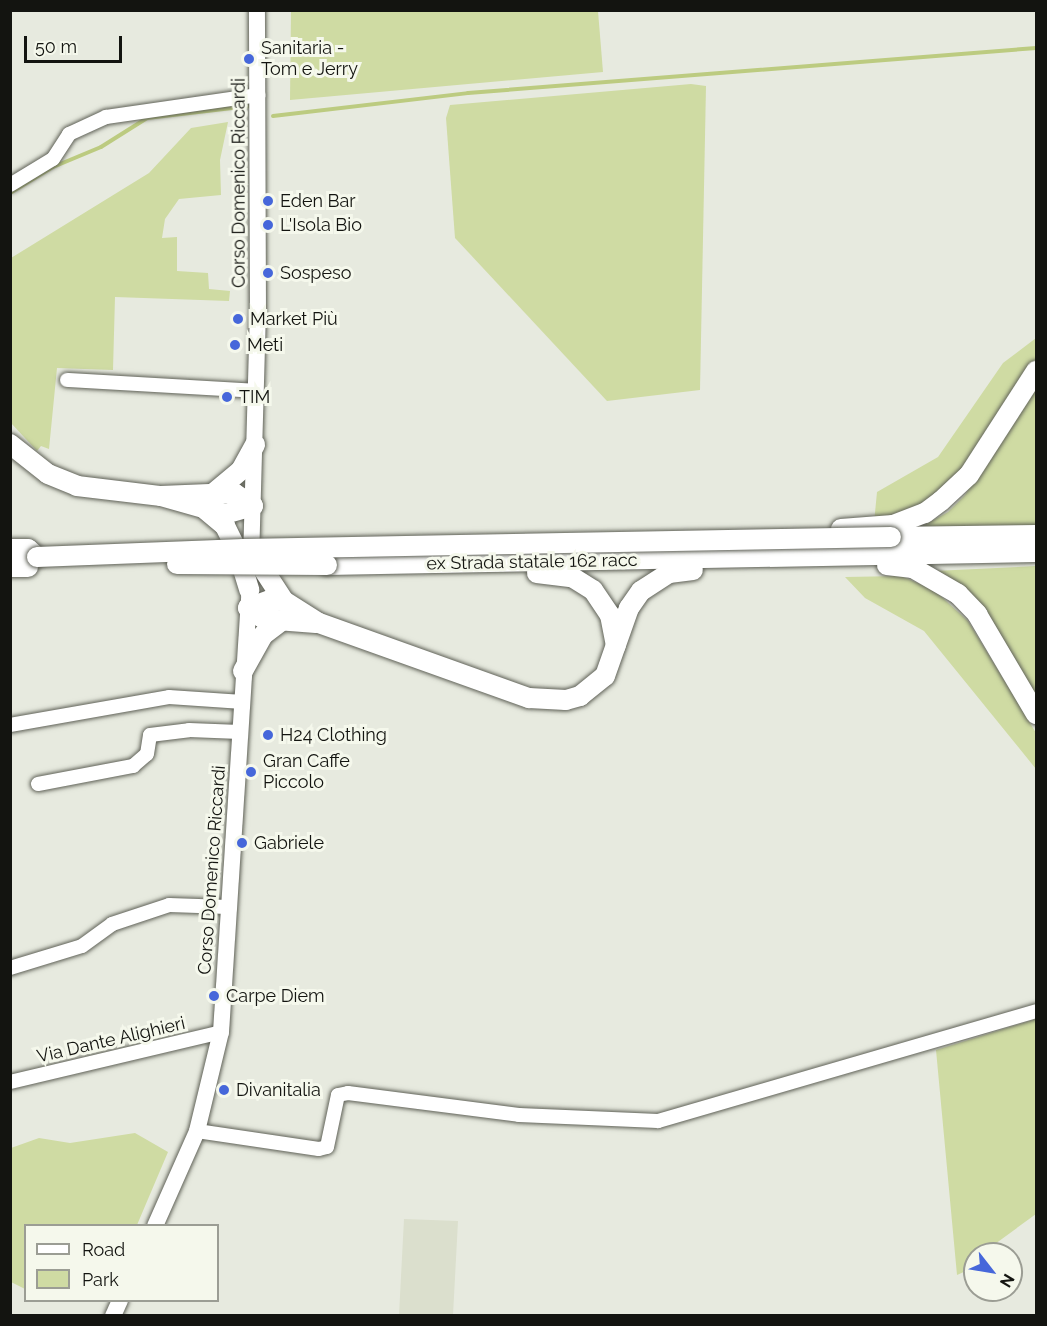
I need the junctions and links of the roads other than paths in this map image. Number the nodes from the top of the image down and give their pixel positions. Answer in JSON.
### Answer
{"nodes":[{"id":1,"x":257,"y":10,"type":"edge"},
{"id":2,"x":258,"y":94,"type":"junction"},
{"id":3,"x":10,"y":185,"type":"edge"},
{"id":4,"x":1036,"y":371,"type":"edge"},
{"id":5,"x":67,"y":380,"type":"dead end"},
{"id":6,"x":256,"y":391,"type":"junction"},
{"id":7,"x":10,"y":444,"type":"edge"},
{"id":8,"x":255,"y":446,"type":"junction"},
{"id":9,"x":211,"y":501,"type":"junction"},
{"id":10,"x":253,"y":503,"type":"junction"},
{"id":11,"x":892,"y":531,"type":"junction"},
{"id":12,"x":1036,"y":535,"type":"edge"},
{"id":13,"x":252,"y":552,"type":"junction"},
{"id":14,"x":1036,"y":552,"type":"edge"},
{"id":15,"x":821,"y":556,"type":"junction"},
{"id":16,"x":21,"y":558,"type":"edge"},
{"id":17,"x":327,"y":565,"type":"junction"},
{"id":18,"x":249,"y":599,"type":"junction"},
{"id":19,"x":284,"y":601,"type":"junction"},
{"id":20,"x":280,"y":622,"type":"junction"},
{"id":21,"x":319,"y":623,"type":"junction"},
{"id":22,"x":617,"y":650,"type":"junction"},
{"id":23,"x":243,"y":671,"type":"junction"},
{"id":24,"x":243,"y":702,"type":"junction"},
{"id":25,"x":1036,"y":714,"type":"edge"},
{"id":26,"x":10,"y":725,"type":"edge"},
{"id":27,"x":240,"y":732,"type":"junction"},
{"id":28,"x":38,"y":784,"type":"dead end"},
{"id":29,"x":228,"y":907,"type":"junction"},
{"id":30,"x":10,"y":968,"type":"edge"},
{"id":31,"x":1036,"y":1011,"type":"edge"},
{"id":32,"x":220,"y":1032,"type":"junction"},
{"id":33,"x":10,"y":1082,"type":"edge"},
{"id":34,"x":197,"y":1131,"type":"junction"},
{"id":35,"x":156,"y":1224,"type":"edge"},
{"id":36,"x":119,"y":1302,"type":"edge"},
{"id":37,"x":113,"y":1316,"type":"edge"}],
"edges":[{"from":1,"to":2,"type":"main road","name":"Corso Domenico Riccardi"},
{"from":2,"to":3,"type":"street"},
{"from":2,"to":6,"type":"main road","name":"Corso Domenico Riccardi"},
{"from":4,"to":11,"type":"highway"},
{"from":5,"to":6,"type":"street"},
{"from":6,"to":8,"type":"main road","name":"Corso Domenico Riccardi"},
{"from":7,"to":9,"type":"highway"},
{"from":8,"to":9,"type":"highway"},
{"from":8,"to":10,"type":"main road","name":"Corso Domenico Riccardi"},
{"from":9,"to":10,"type":"highway"},
{"from":9,"to":18,"type":"highway"},
{"from":10,"to":13,"type":"main road","name":"Corso Domenico Riccardi"},
{"from":11,"to":12,"type":"highway","name":"ex Strada statale 162 racc"},
{"from":11,"to":16,"type":"highway","name":"ex Strada statale 162 racc","bridge":true},
{"from":13,"to":18,"type":"main road","name":"Corso Domenico Riccardi"},
{"from":13,"to":19,"type":"highway"},
{"from":14,"to":15,"type":"highway","name":"ex Strada statale 162 racc"},
{"from":15,"to":17,"type":"highway","name":"ex Strada statale 162 racc"},
{"from":15,"to":22,"type":"highway"},
{"from":15,"to":25,"type":"highway"},
{"from":16,"to":17,"type":"highway","name":"ex Strada statale 162 racc","bridge":true},
{"from":17,"to":22,"type":"highway"},
{"from":18,"to":19,"type":"highway"},
{"from":18,"to":20,"type":"highway"},
{"from":18,"to":23,"type":"main road","name":"Corso Domenico Riccardi"},
{"from":19,"to":21,"type":"highway"},
{"from":20,"to":21,"type":"highway"},
{"from":20,"to":23,"type":"highway"},
{"from":21,"to":22,"type":"highway"},
{"from":23,"to":24,"type":"main road","name":"Corso Domenico Riccardi"},
{"from":24,"to":26,"type":"street"},
{"from":24,"to":27,"type":"main road","name":"Corso Domenico Riccardi"},
{"from":27,"to":28,"type":"street"},
{"from":27,"to":29,"type":"main road","name":"Corso Domenico Riccardi"},
{"from":29,"to":30,"type":"street"},
{"from":29,"to":32,"type":"main road","name":"Corso Domenico Riccardi"},
{"from":31,"to":34,"type":"street"},
{"from":32,"to":33,"type":"street","name":"Via Dante Alighieri"},
{"from":32,"to":34,"type":"main road","name":"Corso Domenico Riccardi"},
{"from":34,"to":35,"type":"main road","name":"Corso Domenico Riccardi"},
{"from":36,"to":37,"type":"main road"}]}
